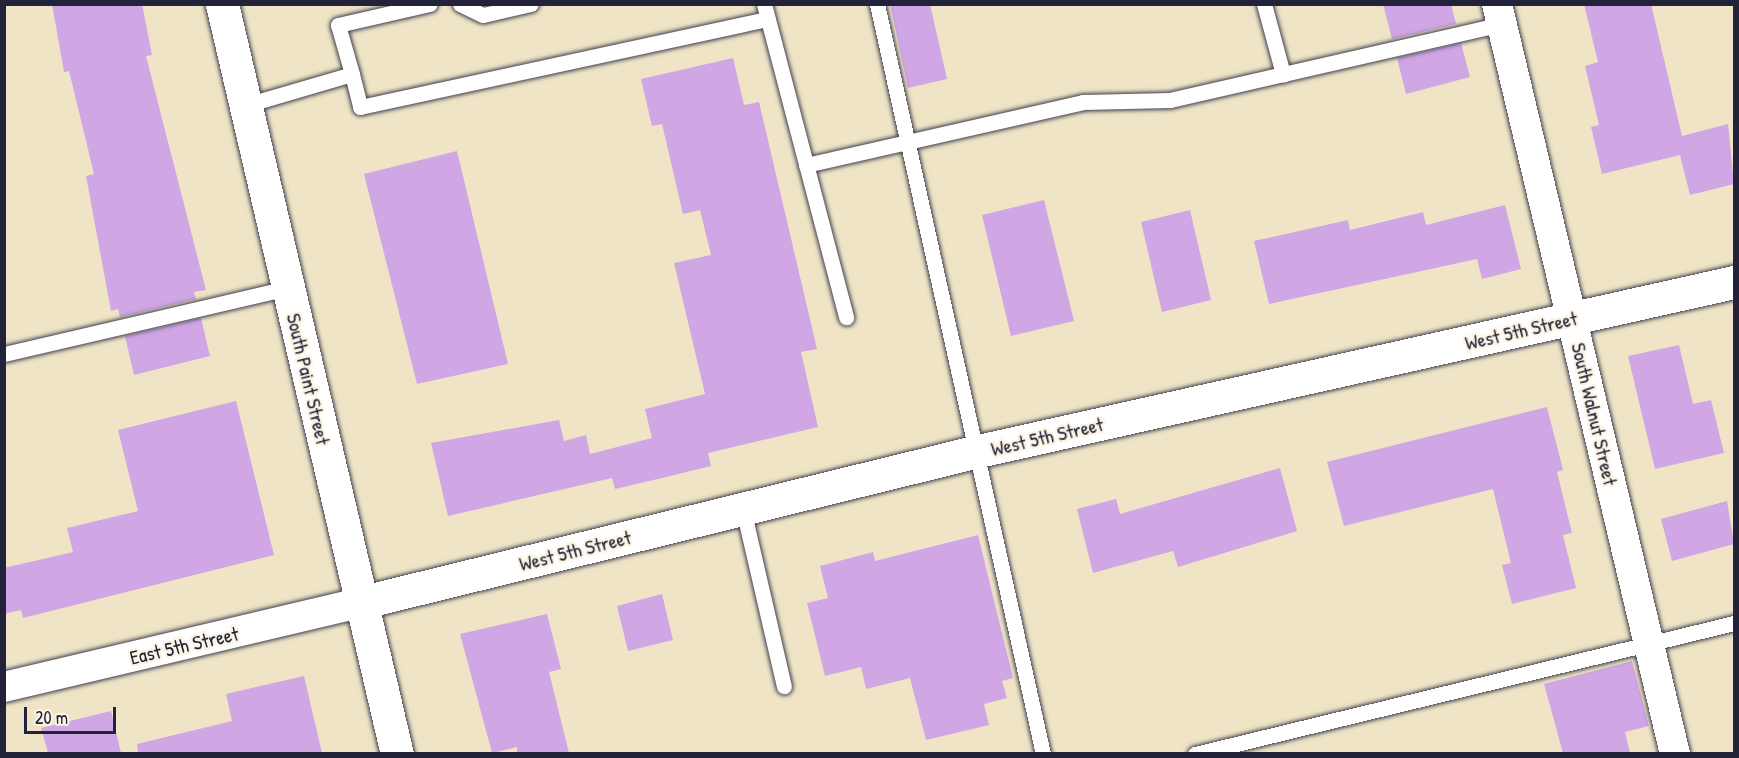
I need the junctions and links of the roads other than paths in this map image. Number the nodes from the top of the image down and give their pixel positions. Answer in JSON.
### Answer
{"nodes":[{"id":1,"x":222,"y":4,"type":"edge"},
{"id":2,"x":430,"y":4,"type":"edge"},
{"id":3,"x":460,"y":4,"type":"edge"},
{"id":4,"x":531,"y":4,"type":"edge"},
{"id":5,"x":877,"y":4,"type":"edge"},
{"id":6,"x":1264,"y":4,"type":"edge"},
{"id":7,"x":766,"y":12,"type":"edge"},
{"id":8,"x":1499,"y":14,"type":"edge"},
{"id":9,"x":352,"y":74,"type":"junction"},
{"id":10,"x":1283,"y":74,"type":"junction"},
{"id":11,"x":246,"y":105,"type":"junction"},
{"id":12,"x":909,"y":141,"type":"junction"},
{"id":13,"x":806,"y":165,"type":"junction"},
{"id":14,"x":1734,"y":282,"type":"edge"},
{"id":15,"x":288,"y":288,"type":"junction"},
{"id":16,"x":846,"y":317,"type":"dead end"},
{"id":17,"x":1572,"y":318,"type":"junction"},
{"id":18,"x":4,"y":354,"type":"edge"},
{"id":19,"x":974,"y":452,"type":"junction"},
{"id":20,"x":743,"y":509,"type":"junction"},
{"id":21,"x":363,"y":602,"type":"junction"},
{"id":22,"x":1734,"y":623,"type":"edge"},
{"id":23,"x":1649,"y":642,"type":"junction"},
{"id":24,"x":784,"y":686,"type":"dead end"},
{"id":25,"x":4,"y":687,"type":"edge"},
{"id":26,"x":397,"y":753,"type":"edge"},
{"id":27,"x":1043,"y":753,"type":"edge"},
{"id":28,"x":1195,"y":753,"type":"edge"},
{"id":29,"x":1675,"y":753,"type":"edge"}],
"edges":[{"from":1,"to":11,"type":"street","name":"South Paint Street"},
{"from":2,"to":9,"type":"lane"},
{"from":3,"to":4,"type":"lane"},
{"from":5,"to":12,"type":"lane"},
{"from":6,"to":10,"type":"lane"},
{"from":7,"to":9,"type":"lane"},
{"from":7,"to":13,"type":"lane"},
{"from":8,"to":10,"type":"lane"},
{"from":8,"to":17,"type":"street","name":"South Walnut Street"},
{"from":9,"to":11,"type":"lane"},
{"from":10,"to":12,"type":"lane"},
{"from":11,"to":15,"type":"street","name":"South Paint Street"},
{"from":12,"to":13,"type":"lane"},
{"from":12,"to":19,"type":"lane"},
{"from":13,"to":16,"type":"lane"},
{"from":14,"to":17,"type":"street","name":"West 5th Street"},
{"from":15,"to":18,"type":"lane"},
{"from":15,"to":21,"type":"street","name":"South Paint Street"},
{"from":17,"to":19,"type":"street","name":"West 5th Street"},
{"from":17,"to":23,"type":"street","name":"South Walnut Street"},
{"from":19,"to":20,"type":"street","name":"West 5th Street"},
{"from":19,"to":27,"type":"lane"},
{"from":20,"to":21,"type":"street","name":"West 5th Street"},
{"from":20,"to":24,"type":"lane"},
{"from":21,"to":25,"type":"street","name":"East 5th Street"},
{"from":21,"to":26,"type":"street","name":"South Paint Street"},
{"from":22,"to":23,"type":"lane"},
{"from":23,"to":28,"type":"lane"},
{"from":23,"to":29,"type":"street","name":"South Walnut Street"}]}
